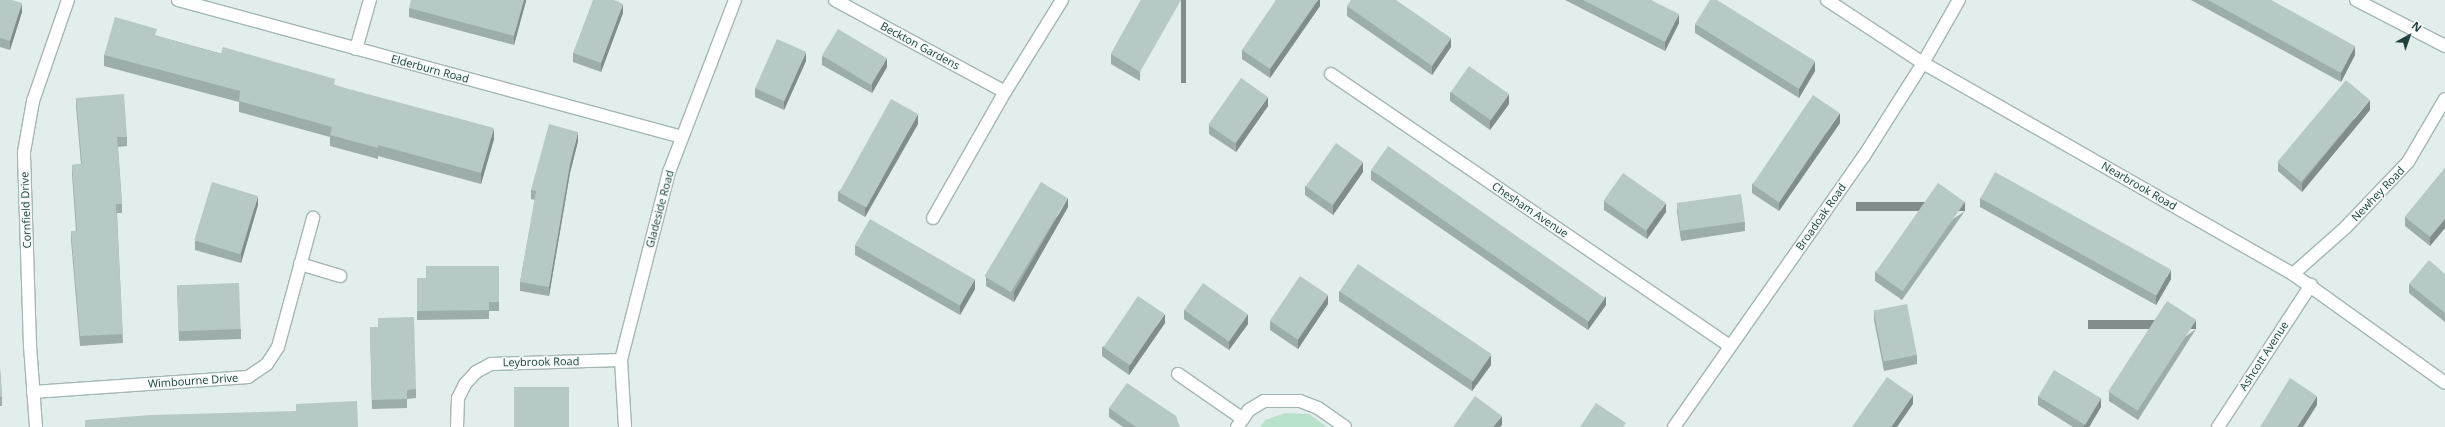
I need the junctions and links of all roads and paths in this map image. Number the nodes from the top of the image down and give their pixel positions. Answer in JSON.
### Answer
{"nodes":[{"id":1,"x":68,"y":0,"type":"edge"},
{"id":2,"x":178,"y":0,"type":"edge"},
{"id":3,"x":370,"y":0,"type":"edge"},
{"id":4,"x":735,"y":0,"type":"edge"},
{"id":5,"x":835,"y":0,"type":"edge"},
{"id":6,"x":1062,"y":0,"type":"edge"},
{"id":7,"x":1827,"y":0,"type":"edge"},
{"id":8,"x":1959,"y":0,"type":"edge"},
{"id":9,"x":2356,"y":0,"type":"edge"},
{"id":10,"x":2445,"y":46,"type":"edge"},
{"id":11,"x":356,"y":49,"type":"junction"},
{"id":12,"x":1923,"y":63,"type":"junction"},
{"id":13,"x":1331,"y":74,"type":"dead end"},
{"id":14,"x":1005,"y":92,"type":"junction"},
{"id":15,"x":2445,"y":99,"type":"edge"},
{"id":16,"x":682,"y":137,"type":"junction"},
{"id":17,"x":313,"y":218,"type":"dead end"},
{"id":18,"x":933,"y":218,"type":"dead end"},
{"id":19,"x":300,"y":264,"type":"junction"},
{"id":20,"x":2293,"y":274,"type":"junction"},
{"id":21,"x":340,"y":276,"type":"dead end"},
{"id":22,"x":2311,"y":285,"type":"junction"},
{"id":23,"x":1730,"y":346,"type":"junction"},
{"id":24,"x":621,"y":360,"type":"junction"},
{"id":25,"x":1178,"y":374,"type":"dead end"},
{"id":26,"x":2445,"y":383,"type":"edge"},
{"id":27,"x":33,"y":392,"type":"junction"},
{"id":28,"x":1240,"y":423,"type":"edge"},
{"id":29,"x":36,"y":427,"type":"edge"},
{"id":30,"x":457,"y":427,"type":"edge"},
{"id":31,"x":625,"y":427,"type":"edge"},
{"id":32,"x":1345,"y":427,"type":"edge"},
{"id":33,"x":1674,"y":427,"type":"edge"},
{"id":34,"x":2218,"y":427,"type":"edge"}],
"edges":[{"from":1,"to":27,"type":"street","name":"Cornfield Drive"},
{"from":2,"to":11,"type":"street","name":"Elderburn Road"},
{"from":3,"to":11,"type":"street"},
{"from":4,"to":16,"type":"street","name":"Gladeside Road"},
{"from":5,"to":14,"type":"street","name":"Beckton Gardens"},
{"from":6,"to":14,"type":"street"},
{"from":7,"to":12,"type":"street","name":"Nearbrook Road"},
{"from":8,"to":12,"type":"street","name":"Broadoak Road"},
{"from":9,"to":10,"type":"street"},
{"from":11,"to":16,"type":"street","name":"Elderburn Road"},
{"from":12,"to":20,"type":"street","name":"Nearbrook Road"},
{"from":12,"to":23,"type":"street","name":"Broadoak Road"},
{"from":13,"to":23,"type":"street","name":"Chesham Avenue"},
{"from":14,"to":18,"type":"street"},
{"from":15,"to":20,"type":"street","name":"Newhey Road"},
{"from":16,"to":24,"type":"street","name":"Gladeside Road"},
{"from":17,"to":19,"type":"street","name":"Wimbourne Drive"},
{"from":19,"to":21,"type":"street"},
{"from":19,"to":27,"type":"street","name":"Wimbourne Drive"},
{"from":20,"to":22,"type":"street","name":"Nearbrook Road"},
{"from":22,"to":26,"type":"street","name":"Nearbrook Road"},
{"from":22,"to":34,"type":"street","name":"Ashcott Avenue"},
{"from":23,"to":33,"type":"street","name":"Broadoak Road"},
{"from":24,"to":30,"type":"street","name":"Leybrook Road"},
{"from":24,"to":31,"type":"street","name":"Gladeside Road"},
{"from":25,"to":28,"type":"street"},
{"from":27,"to":29,"type":"street","name":"Cornfield Drive"},
{"from":28,"to":32,"type":"street"}]}
